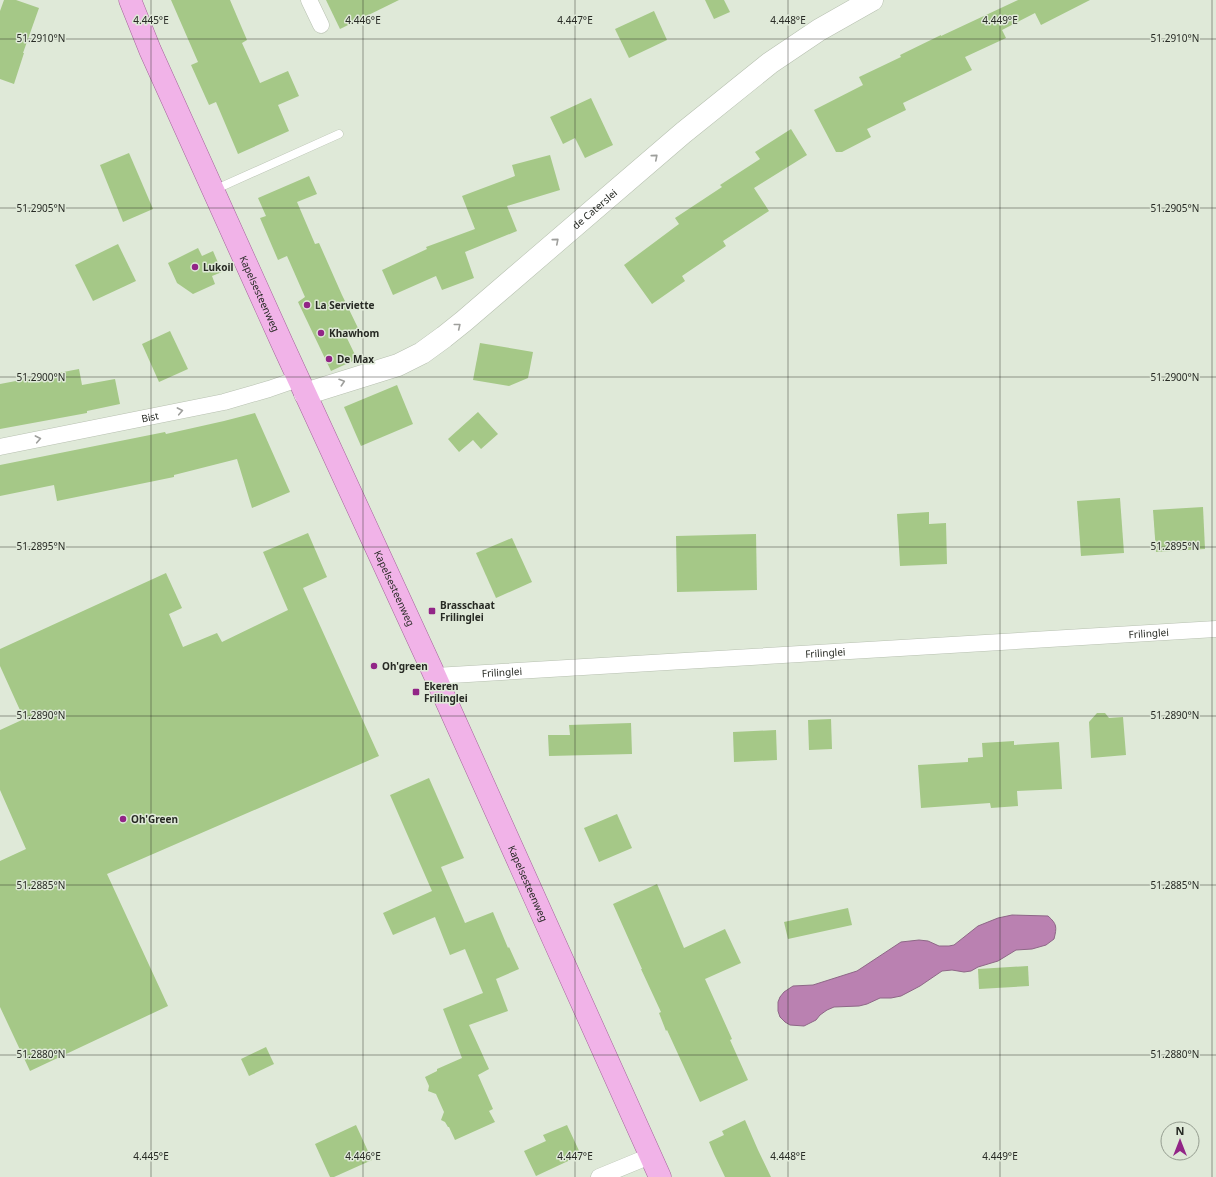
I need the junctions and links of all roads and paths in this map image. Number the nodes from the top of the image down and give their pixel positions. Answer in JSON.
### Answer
{"nodes":[{"id":1,"x":130,"y":0,"type":"edge"},
{"id":2,"x":309,"y":0,"type":"edge"},
{"id":3,"x":872,"y":0,"type":"edge"},
{"id":4,"x":321,"y":25,"type":"dead end"},
{"id":5,"x":339,"y":134,"type":"dead end"},
{"id":6,"x":214,"y":190,"type":"junction"},
{"id":7,"x":302,"y":387,"type":"junction"},
{"id":8,"x":0,"y":447,"type":"edge"},
{"id":9,"x":1216,"y":629,"type":"edge"},
{"id":10,"x":435,"y":676,"type":"junction"},
{"id":11,"x":650,"y":1156,"type":"junction"},
{"id":12,"x":600,"y":1177,"type":"edge"},
{"id":13,"x":660,"y":1177,"type":"edge"}],
"edges":[{"from":1,"to":6,"type":"main road","name":"Kapelsesteenweg"},
{"from":2,"to":4,"type":"street"},
{"from":7,"to":3,"type":"street","name":"de Caterslei","one_way":true},
{"from":5,"to":6,"type":"lane"},
{"from":6,"to":7,"type":"main road","name":"Kapelsesteenweg"},
{"from":8,"to":7,"type":"street","name":"Bist","one_way":true},
{"from":7,"to":10,"type":"main road","name":"Kapelsesteenweg"},
{"from":9,"to":10,"type":"street","name":"Frilinglei"},
{"from":10,"to":11,"type":"main road","name":"Kapelsesteenweg"},
{"from":11,"to":12,"type":"street"},
{"from":11,"to":13,"type":"main road","name":"Kapelsesteenweg"}]}
